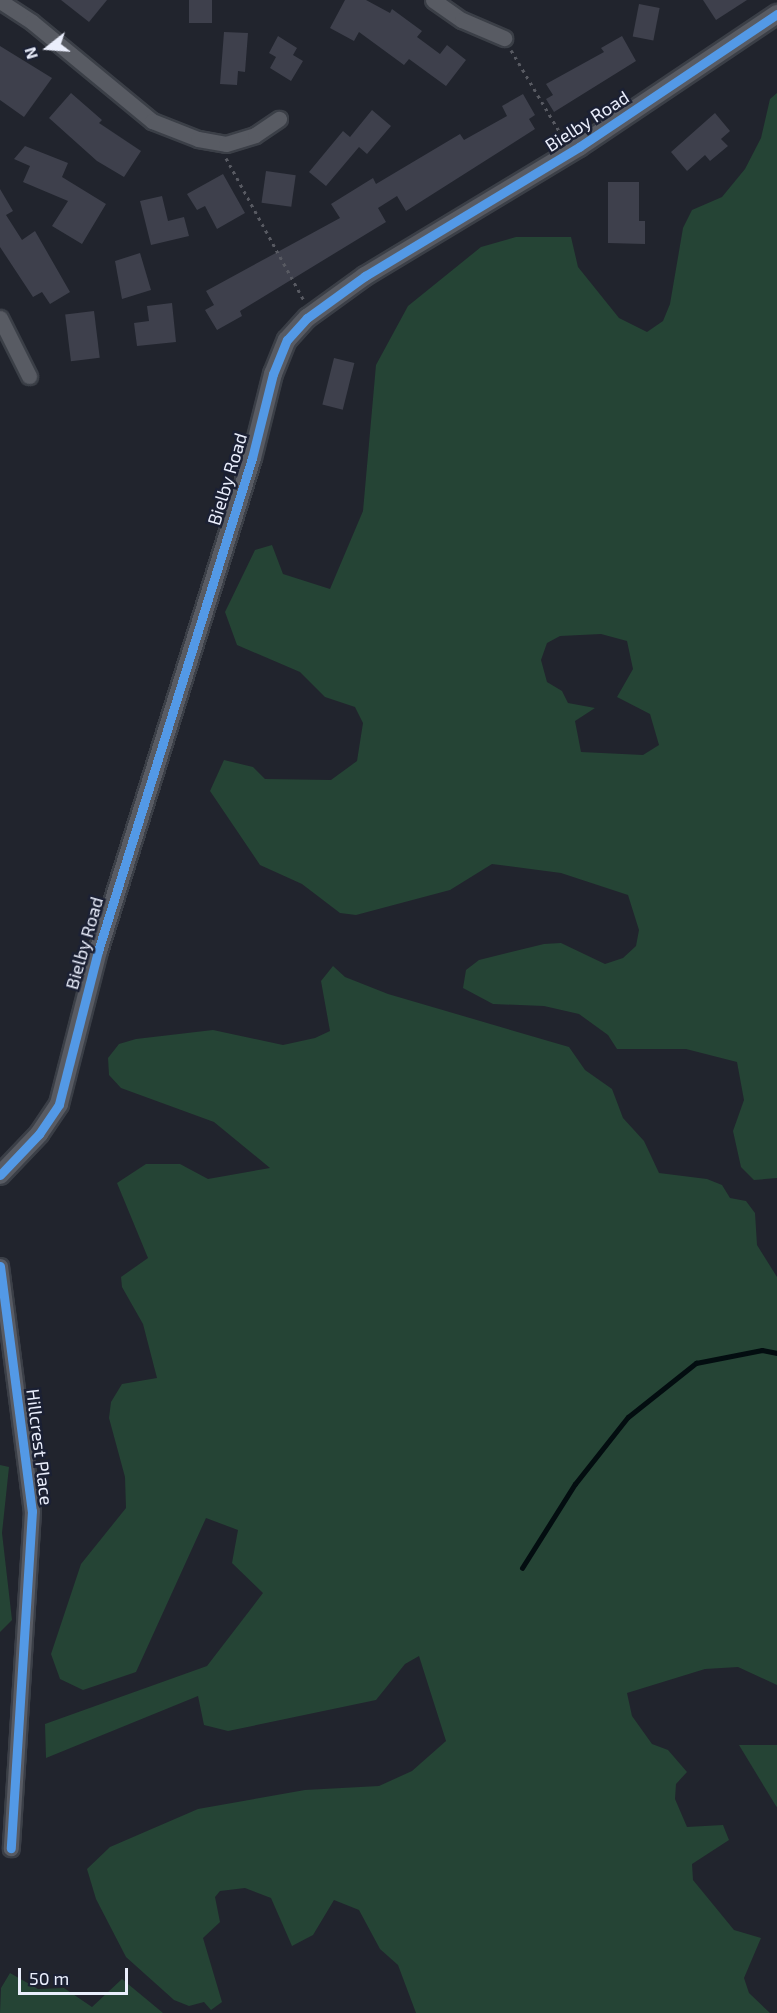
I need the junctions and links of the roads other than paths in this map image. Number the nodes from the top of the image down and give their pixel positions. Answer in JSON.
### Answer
{"nodes":[{"id":1,"x":433,"y":0,"type":"edge"},
{"id":2,"x":0,"y":1,"type":"edge"},
{"id":3,"x":777,"y":14,"type":"edge"},
{"id":4,"x":504,"y":38,"type":"road end"},
{"id":5,"x":279,"y":119,"type":"dead end"},
{"id":6,"x":0,"y":318,"type":"edge"},
{"id":7,"x":29,"y":376,"type":"dead end"},
{"id":8,"x":0,"y":1175,"type":"edge"},
{"id":9,"x":0,"y":1266,"type":"edge"},
{"id":10,"x":11,"y":1848,"type":"dead end"}],
"edges":[{"from":1,"to":4,"type":"street"},
{"from":2,"to":5,"type":"street"},
{"from":3,"to":8,"type":"street","name":"Bielby Road"},
{"from":6,"to":7,"type":"street"},
{"from":9,"to":10,"type":"street","name":"Hillcrest Place"}]}
